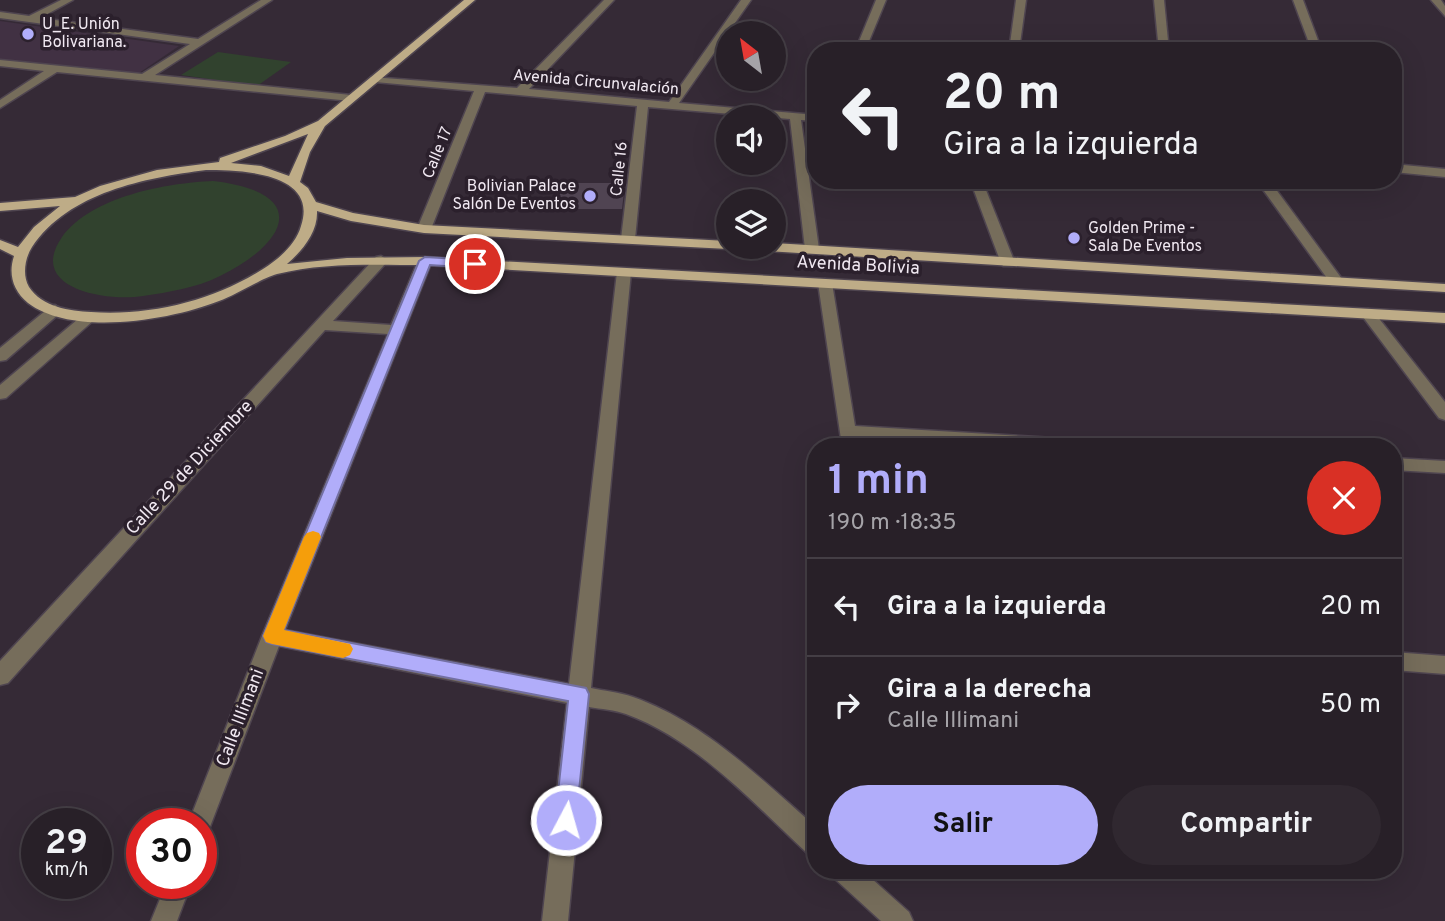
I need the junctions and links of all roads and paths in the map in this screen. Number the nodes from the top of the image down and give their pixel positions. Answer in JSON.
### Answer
{"nodes":[{"id":1,"x":68,"y":0,"type":"edge"},
{"id":2,"x":267,"y":0,"type":"edge"},
{"id":3,"x":470,"y":0,"type":"edge"},
{"id":4,"x":609,"y":0,"type":"edge"},
{"id":5,"x":746,"y":0,"type":"edge"},
{"id":6,"x":881,"y":0,"type":"edge"},
{"id":7,"x":1021,"y":0,"type":"edge"},
{"id":8,"x":1159,"y":0,"type":"edge"},
{"id":9,"x":1298,"y":0,"type":"edge"},
{"id":10,"x":1436,"y":0,"type":"edge"},
{"id":11,"x":1445,"y":13,"type":"edge"},
{"id":12,"x":0,"y":15,"type":"edge"},
{"id":13,"x":30,"y":19,"type":"junction"},
{"id":14,"x":200,"y":42,"type":"junction"},
{"id":15,"x":864,"y":42,"type":"edge"},
{"id":16,"x":1015,"y":42,"type":"edge"},
{"id":17,"x":1163,"y":42,"type":"edge"},
{"id":18,"x":1314,"y":42,"type":"edge"},
{"id":19,"x":0,"y":63,"type":"edge"},
{"id":20,"x":54,"y":69,"type":"junction"},
{"id":21,"x":143,"y":78,"type":"junction"},
{"id":22,"x":375,"y":79,"type":"junction"},
{"id":23,"x":481,"y":88,"type":"junction"},
{"id":24,"x":520,"y":92,"type":"junction"},
{"id":25,"x":351,"y":98,"type":"junction"},
{"id":26,"x":643,"y":103,"type":"junction"},
{"id":27,"x":0,"y":105,"type":"edge"},
{"id":28,"x":672,"y":105,"type":"junction"},
{"id":29,"x":795,"y":116,"type":"junction"},
{"id":30,"x":807,"y":117,"type":"edge"},
{"id":31,"x":322,"y":123,"type":"junction"},
{"id":32,"x":206,"y":166,"type":"junction"},
{"id":33,"x":1402,"y":169,"type":"edge"},
{"id":34,"x":1445,"y":173,"type":"edge"},
{"id":35,"x":294,"y":182,"type":"junction"},
{"id":36,"x":979,"y":189,"type":"edge"},
{"id":37,"x":1269,"y":189,"type":"edge"},
{"id":38,"x":81,"y":200,"type":"junction"},
{"id":39,"x":312,"y":205,"type":"junction"},
{"id":40,"x":0,"y":207,"type":"edge"},
{"id":41,"x":425,"y":229,"type":"junction"},
{"id":42,"x":628,"y":239,"type":"junction"},
{"id":43,"x":0,"y":244,"type":"edge"},
{"id":44,"x":716,"y":244,"type":"edge"},
{"id":45,"x":786,"y":248,"type":"edge"},
{"id":46,"x":812,"y":249,"type":"junction"},
{"id":47,"x":21,"y":254,"type":"junction"},
{"id":48,"x":381,"y":260,"type":"junction"},
{"id":49,"x":425,"y":261,"type":"junction"},
{"id":50,"x":1008,"y":263,"type":"junction"},
{"id":51,"x":269,"y":271,"type":"junction"},
{"id":52,"x":624,"y":272,"type":"junction"},
{"id":53,"x":1337,"y":282,"type":"junction"},
{"id":54,"x":825,"y":283,"type":"junction"},
{"id":55,"x":1445,"y":288,"type":"edge"},
{"id":56,"x":55,"y":310,"type":"junction"},
{"id":57,"x":1368,"y":314,"type":"junction"},
{"id":58,"x":89,"y":317,"type":"junction"},
{"id":59,"x":1445,"y":318,"type":"edge"},
{"id":60,"x":321,"y":326,"type":"junction"},
{"id":61,"x":397,"y":330,"type":"junction"},
{"id":62,"x":0,"y":356,"type":"edge"},
{"id":63,"x":0,"y":394,"type":"edge"},
{"id":64,"x":1445,"y":414,"type":"edge"},
{"id":65,"x":849,"y":438,"type":"edge"},
{"id":66,"x":1402,"y":465,"type":"edge"},
{"id":67,"x":1445,"y":467,"type":"edge"},
{"id":68,"x":272,"y":636,"type":"junction"},
{"id":69,"x":1402,"y":662,"type":"edge"},
{"id":70,"x":1445,"y":665,"type":"edge"},
{"id":71,"x":0,"y":676,"type":"edge"},
{"id":72,"x":579,"y":694,"type":"junction"},
{"id":73,"x":207,"y":808,"type":"edge"},
{"id":74,"x":807,"y":836,"type":"edge"},
{"id":75,"x":859,"y":879,"type":"edge"},
{"id":76,"x":172,"y":899,"type":"edge"},
{"id":77,"x":164,"y":921,"type":"edge"},
{"id":78,"x":555,"y":921,"type":"edge"},
{"id":79,"x":900,"y":921,"type":"edge"}],
"edges":[{"from":1,"to":13,"type":"street"},
{"from":2,"to":14,"type":"street"},
{"from":3,"to":22,"type":"main road"},
{"from":4,"to":24,"type":"street"},
{"from":5,"to":28,"type":"street"},
{"from":6,"to":15,"type":"street"},
{"from":7,"to":16,"type":"street"},
{"from":8,"to":17,"type":"street"},
{"from":9,"to":18,"type":"street"},
{"from":10,"to":11,"type":"street"},
{"from":12,"to":13,"type":"street"},
{"from":13,"to":14,"type":"street"},
{"from":14,"to":21,"type":"street"},
{"from":19,"to":20,"type":"street"},
{"from":20,"to":21,"type":"street"},
{"from":20,"to":27,"type":"street"},
{"from":21,"to":25,"type":"street"},
{"from":22,"to":23,"type":"street","name":"Avenida Circunvalación"},
{"from":22,"to":25,"type":"main road"},
{"from":23,"to":24,"type":"street","name":"Avenida Circunvalación"},
{"from":23,"to":41,"type":"street","name":"Calle 17"},
{"from":24,"to":26,"type":"street","name":"Avenida Circunvalación"},
{"from":25,"to":31,"type":"main road"},
{"from":26,"to":28,"type":"street","name":"Avenida Circunvalación"},
{"from":26,"to":42,"type":"street","name":"Calle 16"},
{"from":28,"to":29,"type":"street","name":"Avenida Circunvalación"},
{"from":29,"to":30,"type":"street","name":"Avenida Circunvalación"},
{"from":29,"to":46,"type":"street"},
{"from":31,"to":32,"type":"main road"},
{"from":31,"to":35,"type":"main road"},
{"from":32,"to":35,"type":"main road"},
{"from":32,"to":38,"type":"main road"},
{"from":33,"to":34,"type":"street"},
{"from":35,"to":39,"type":"main road"},
{"from":36,"to":50,"type":"street"},
{"from":37,"to":53,"type":"street"},
{"from":38,"to":40,"type":"main road"},
{"from":38,"to":47,"type":"main road"},
{"from":39,"to":41,"type":"main road"},
{"from":39,"to":51,"type":"main road"},
{"from":41,"to":42,"type":"main road"},
{"from":42,"to":44,"type":"main road"},
{"from":43,"to":47,"type":"main road"},
{"from":45,"to":46,"type":"main road","name":"Avenida Bolivia"},
{"from":46,"to":50,"type":"main road","name":"Avenida Bolivia"},
{"from":47,"to":56,"type":"main road"},
{"from":48,"to":49,"type":"main road","name":"Avenida Bolivia"},
{"from":48,"to":51,"type":"main road","name":"Avenida Bolivia"},
{"from":48,"to":60,"type":"street","name":"Calle 29 de Diciembre"},
{"from":49,"to":52,"type":"main road","name":"Avenida Bolivia"},
{"from":49,"to":61,"type":"street","name":"Calle Illimani"},
{"from":50,"to":53,"type":"main road","name":"Avenida Bolivia"},
{"from":51,"to":58,"type":"main road"},
{"from":52,"to":54,"type":"main road","name":"Avenida Bolivia"},
{"from":52,"to":72,"type":"street"},
{"from":53,"to":55,"type":"main road","name":"Avenida Bolivia"},
{"from":54,"to":57,"type":"main road","name":"Avenida Bolivia"},
{"from":54,"to":65,"type":"street"},
{"from":56,"to":58,"type":"main road"},
{"from":56,"to":62,"type":"street"},
{"from":57,"to":59,"type":"main road","name":"Avenida Bolivia"},
{"from":57,"to":64,"type":"street"},
{"from":58,"to":63,"type":"street"},
{"from":60,"to":61,"type":"street"},
{"from":60,"to":71,"type":"street","name":"Calle 29 de Diciembre"},
{"from":61,"to":68,"type":"street","name":"Calle Illimani"},
{"from":66,"to":67,"type":"street"},
{"from":68,"to":72,"type":"street"},
{"from":68,"to":73,"type":"street","name":"Calle Illimani"},
{"from":69,"to":70,"type":"street"},
{"from":72,"to":74,"type":"street"},
{"from":72,"to":78,"type":"street"},
{"from":75,"to":79,"type":"street"},
{"from":76,"to":77,"type":"street"}]}
